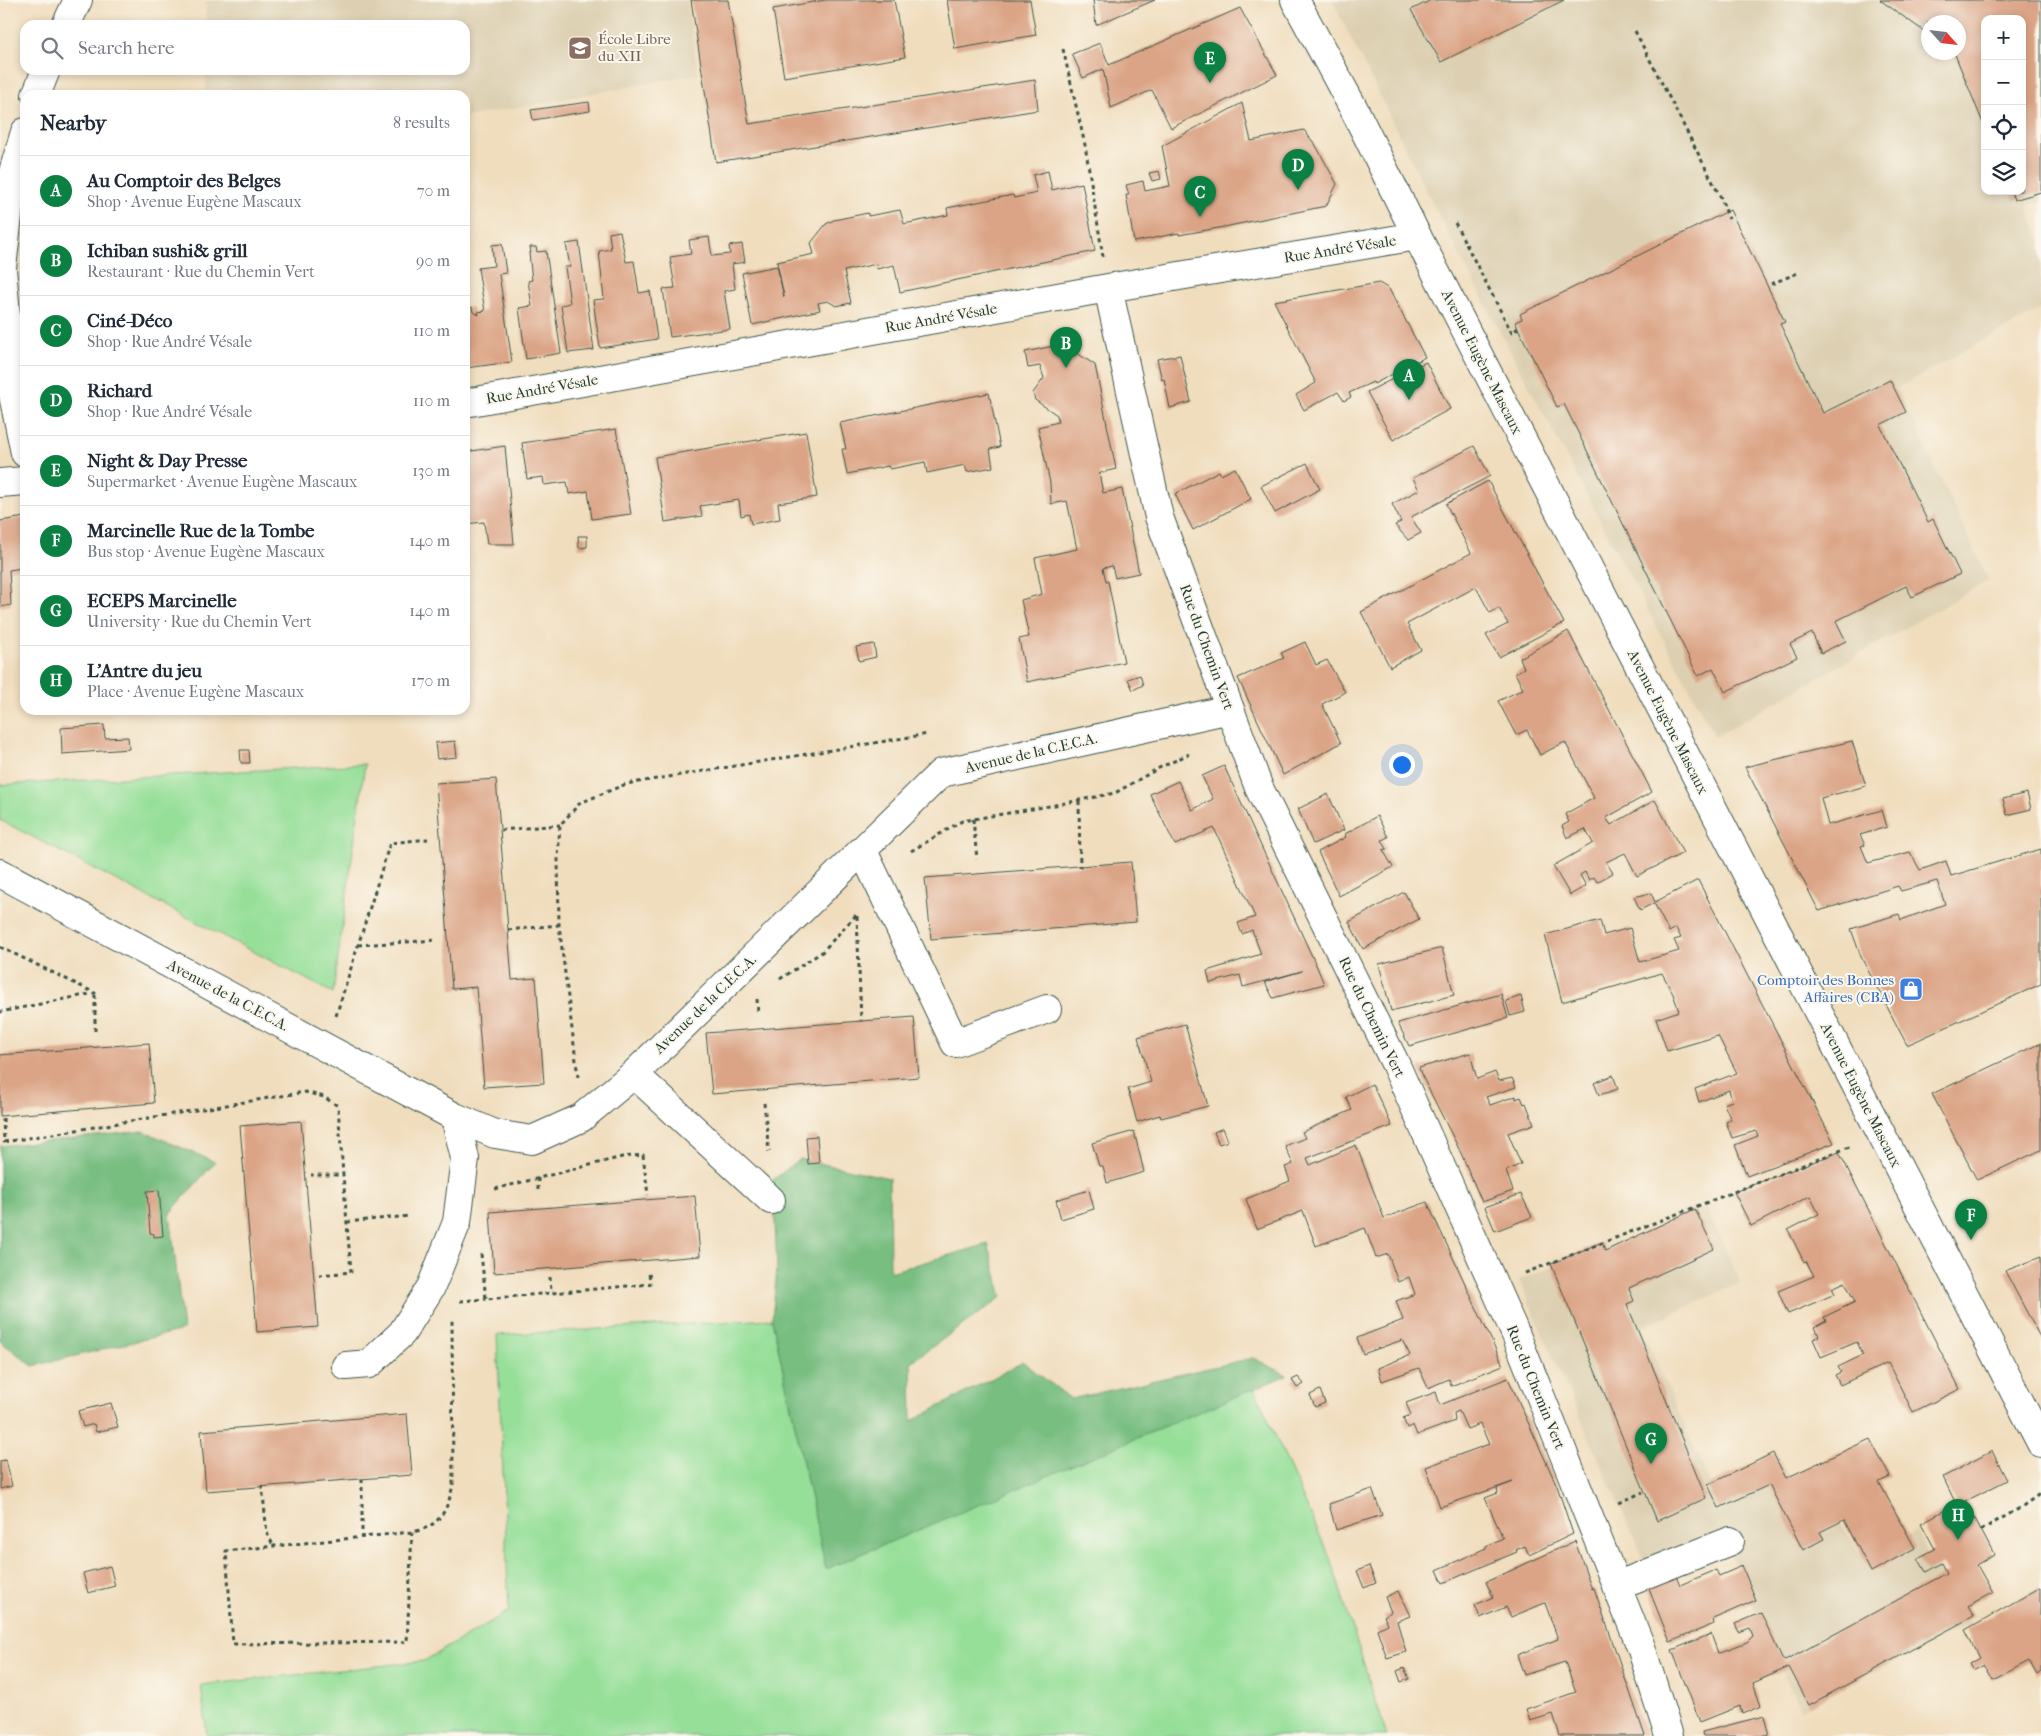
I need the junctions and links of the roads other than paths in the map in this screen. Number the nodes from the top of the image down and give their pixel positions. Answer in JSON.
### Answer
{"nodes":[{"id":1,"x":78,"y":0,"type":"edge"},
{"id":2,"x":1295,"y":0,"type":"edge"},
{"id":3,"x":68,"y":20,"type":"edge"},
{"id":4,"x":44,"y":75,"type":"edge"},
{"id":5,"x":38,"y":90,"type":"edge"},
{"id":6,"x":20,"y":149,"type":"edge"},
{"id":7,"x":1417,"y":236,"type":"junction"},
{"id":8,"x":1108,"y":288,"type":"junction"},
{"id":9,"x":470,"y":402,"type":"edge"},
{"id":10,"x":20,"y":429,"type":"edge"},
{"id":11,"x":20,"y":481,"type":"edge"},
{"id":12,"x":0,"y":483,"type":"edge"},
{"id":13,"x":1230,"y":709,"type":"junction"},
{"id":14,"x":863,"y":851,"type":"junction"},
{"id":15,"x":0,"y":873,"type":"edge"},
{"id":16,"x":1047,"y":1009,"type":"dead end"},
{"id":17,"x":634,"y":1074,"type":"junction"},
{"id":18,"x":455,"y":1117,"type":"junction"},
{"id":19,"x":771,"y":1200,"type":"dead end"},
{"id":20,"x":346,"y":1366,"type":"dead end"},
{"id":21,"x":2041,"y":1443,"type":"edge"},
{"id":22,"x":1730,"y":1541,"type":"dead end"},
{"id":23,"x":1616,"y":1586,"type":"junction"},
{"id":24,"x":1669,"y":1736,"type":"edge"}],
"edges":[{"from":1,"to":3,"type":"main road"},
{"from":2,"to":7,"type":"main road","name":"Avenue Eugène Mascaux"},
{"from":4,"to":5,"type":"main road"},
{"from":6,"to":10,"type":"main road"},
{"from":7,"to":8,"type":"main road","name":"Rue André Vésale"},
{"from":7,"to":21,"type":"main road","name":"Avenue Eugène Mascaux"},
{"from":8,"to":9,"type":"main road","name":"Rue André Vésale"},
{"from":8,"to":13,"type":"main road","name":"Rue du Chemin Vert"},
{"from":11,"to":12,"type":"main road"},
{"from":13,"to":14,"type":"main road","name":"Avenue de la C.E.C.A."},
{"from":13,"to":23,"type":"main road","name":"Rue du Chemin Vert"},
{"from":14,"to":16,"type":"main road"},
{"from":14,"to":17,"type":"main road","name":"Avenue de la C.E.C.A."},
{"from":15,"to":18,"type":"main road","name":"Avenue de la C.E.C.A."},
{"from":17,"to":18,"type":"main road","name":"Avenue de la C.E.C.A."},
{"from":17,"to":19,"type":"main road"},
{"from":18,"to":20,"type":"main road"},
{"from":22,"to":23,"type":"main road"},
{"from":23,"to":24,"type":"main road","name":"Rue du Chemin Vert"}]}
